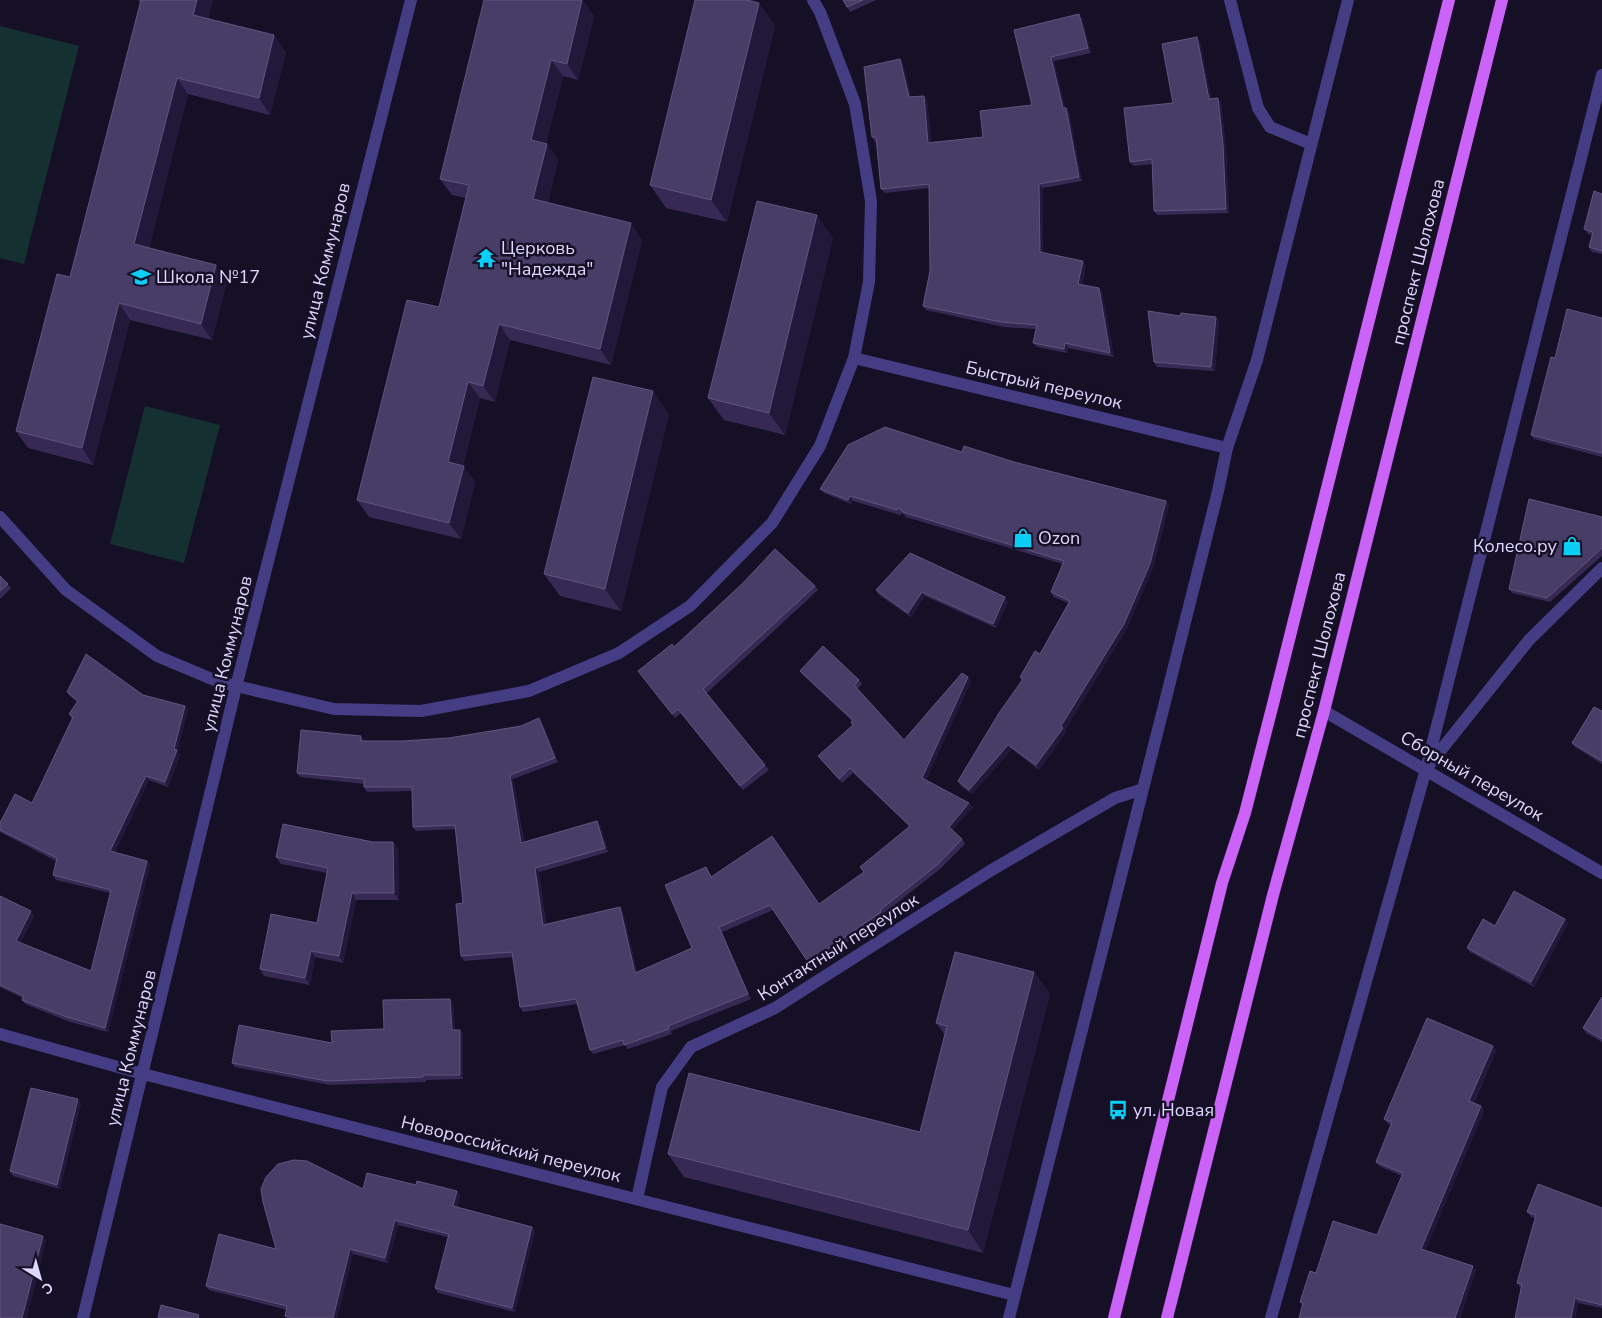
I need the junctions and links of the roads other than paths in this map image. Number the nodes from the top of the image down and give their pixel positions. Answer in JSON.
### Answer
{"nodes":[{"id":1,"x":411,"y":0,"type":"edge"},
{"id":2,"x":813,"y":0,"type":"edge"},
{"id":3,"x":1230,"y":0,"type":"edge"},
{"id":4,"x":1348,"y":0,"type":"edge"},
{"id":5,"x":1449,"y":0,"type":"edge"},
{"id":6,"x":1502,"y":0,"type":"edge"},
{"id":7,"x":1602,"y":75,"type":"edge"},
{"id":8,"x":1311,"y":144,"type":"junction"},
{"id":9,"x":854,"y":358,"type":"junction"},
{"id":10,"x":1227,"y":448,"type":"junction"},
{"id":11,"x":0,"y":517,"type":"edge"},
{"id":12,"x":1602,"y":568,"type":"edge"},
{"id":13,"x":236,"y":687,"type":"junction"},
{"id":14,"x":1324,"y":711,"type":"junction"},
{"id":15,"x":1426,"y":769,"type":"junction"},
{"id":16,"x":1143,"y":789,"type":"junction"},
{"id":17,"x":1602,"y":873,"type":"edge"},
{"id":18,"x":0,"y":1034,"type":"edge"},
{"id":19,"x":143,"y":1074,"type":"junction"},
{"id":20,"x":637,"y":1199,"type":"junction"},
{"id":21,"x":1014,"y":1295,"type":"junction"},
{"id":22,"x":83,"y":1318,"type":"edge"},
{"id":23,"x":1008,"y":1318,"type":"edge"},
{"id":24,"x":1114,"y":1318,"type":"edge"},
{"id":25,"x":1167,"y":1318,"type":"edge"},
{"id":26,"x":1271,"y":1318,"type":"edge"}],
"edges":[{"from":1,"to":13,"type":"street","name":"улица Коммунаров"},
{"from":2,"to":9,"type":"street"},
{"from":3,"to":8,"type":"street"},
{"from":4,"to":8,"type":"street"},
{"from":5,"to":24,"type":"main road","name":"проспект Шолохова"},
{"from":6,"to":14,"type":"main road","name":"проспект Шолохова"},
{"from":7,"to":15,"type":"street"},
{"from":8,"to":10,"type":"street"},
{"from":9,"to":10,"type":"street","name":"Быстрый переулок"},
{"from":9,"to":13,"type":"street"},
{"from":10,"to":16,"type":"street"},
{"from":11,"to":13,"type":"street"},
{"from":12,"to":15,"type":"street"},
{"from":13,"to":19,"type":"street","name":"улица Коммунаров"},
{"from":14,"to":15,"type":"street","name":"Сборный переулок"},
{"from":14,"to":25,"type":"main road","name":"проспект Шолохова"},
{"from":15,"to":17,"type":"street","name":"Сборный переулок"},
{"from":15,"to":26,"type":"street"},
{"from":16,"to":20,"type":"street","name":"Контактный переулок"},
{"from":16,"to":21,"type":"street"},
{"from":18,"to":19,"type":"street","name":"Новороссийский переулок"},
{"from":19,"to":20,"type":"street","name":"Новороссийский переулок"},
{"from":19,"to":22,"type":"street","name":"улица Коммунаров"},
{"from":20,"to":21,"type":"street","name":"Новороссийский переулок"},
{"from":21,"to":23,"type":"street"}]}
